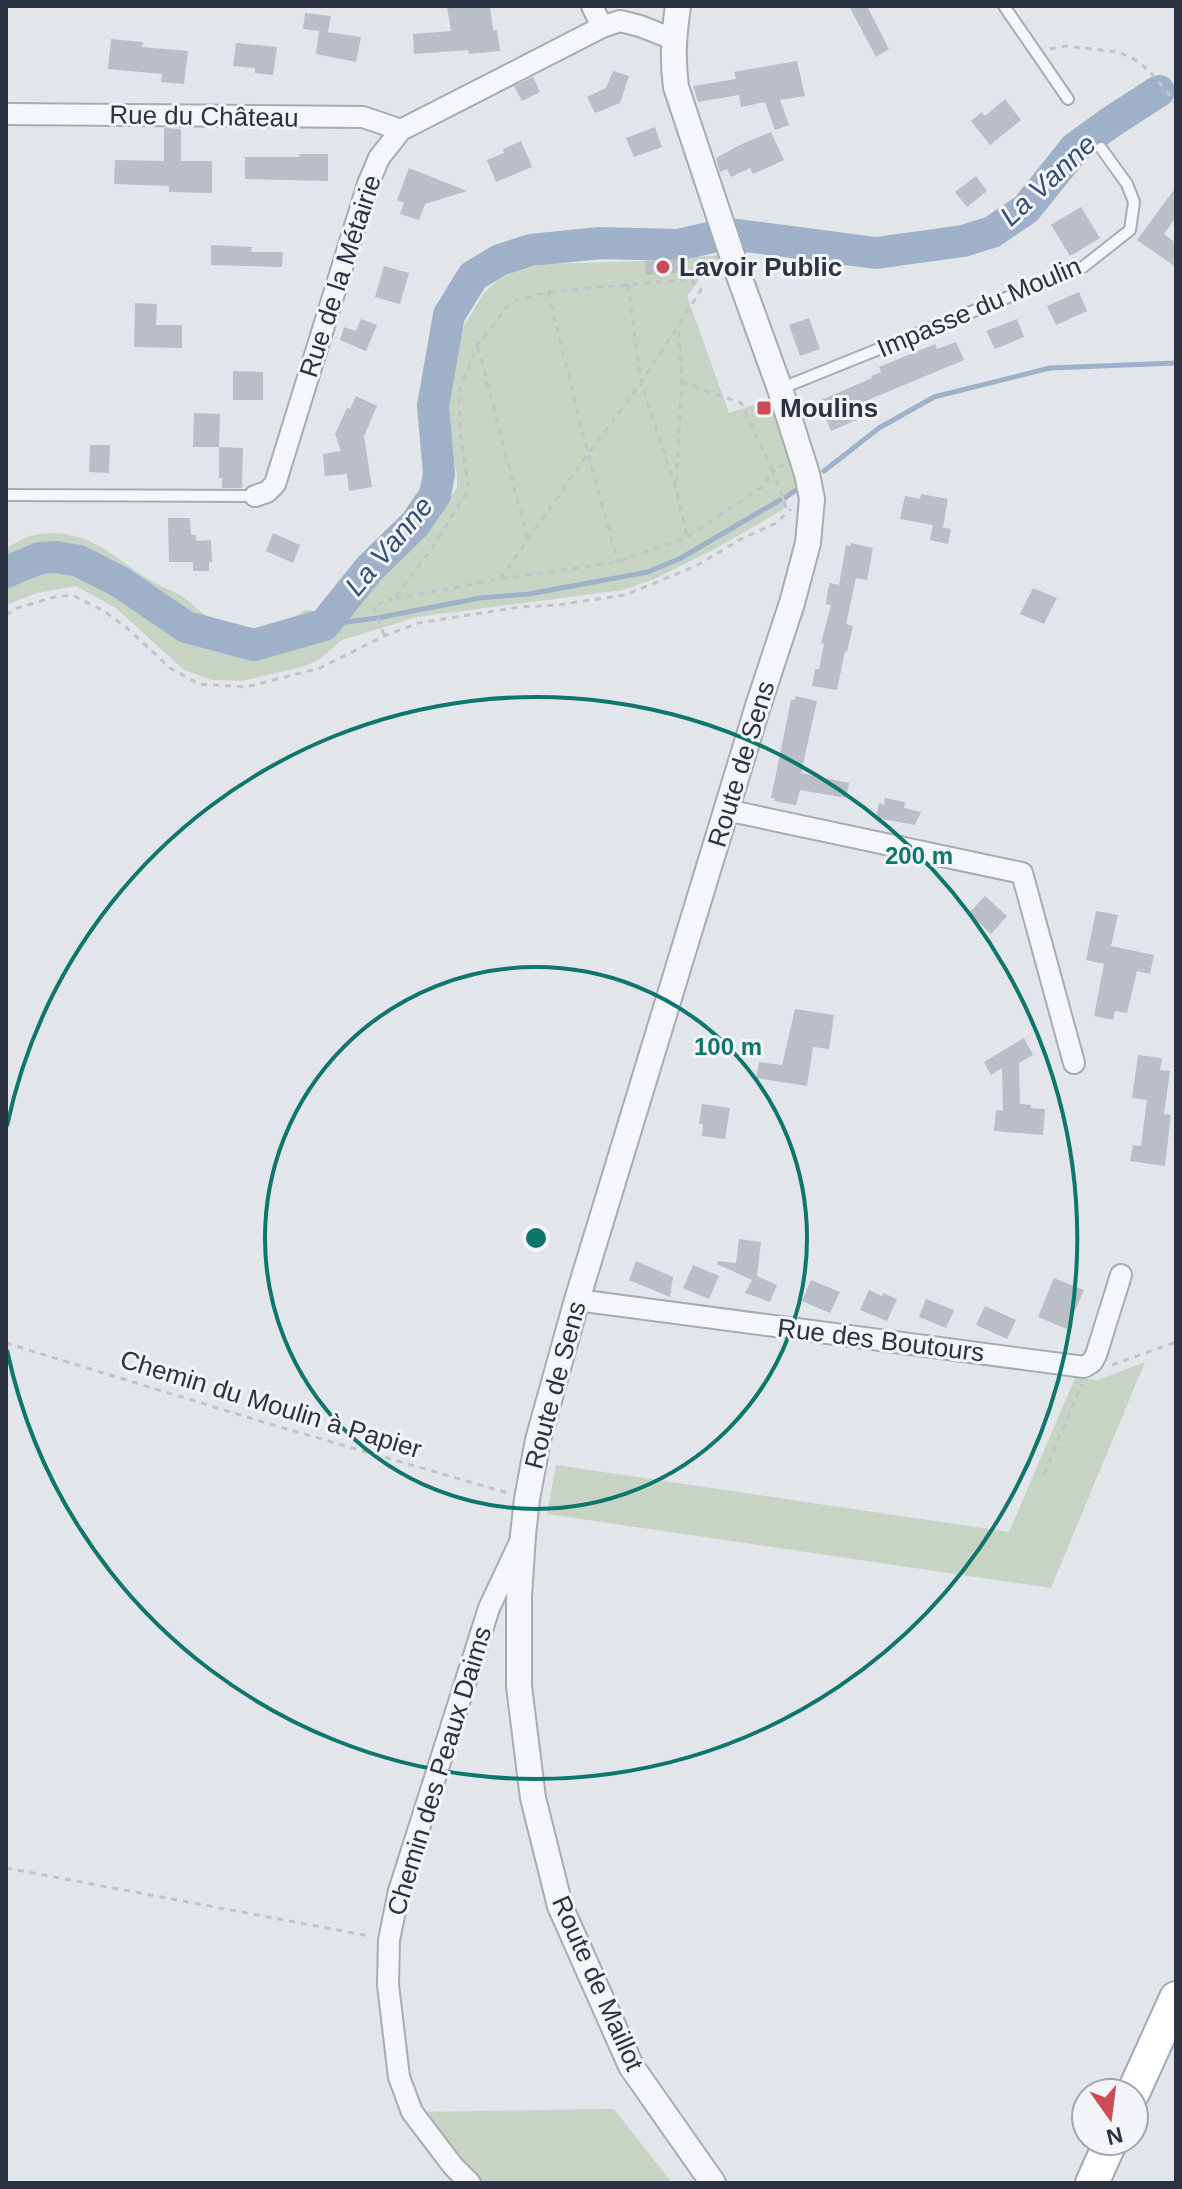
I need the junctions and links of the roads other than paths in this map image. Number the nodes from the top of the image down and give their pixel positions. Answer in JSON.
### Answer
{"nodes":[{"id":1,"x":592,"y":6,"type":"edge"},
{"id":2,"x":678,"y":6,"type":"edge"},
{"id":3,"x":1004,"y":6,"type":"edge"},
{"id":4,"x":602,"y":27,"type":"junction"},
{"id":5,"x":673,"y":39,"type":"junction"},
{"id":6,"x":1068,"y":99,"type":"dead end"},
{"id":7,"x":6,"y":114,"type":"edge"},
{"id":8,"x":401,"y":130,"type":"junction"},
{"id":9,"x":1101,"y":148,"type":"dead end"},
{"id":10,"x":780,"y":389,"type":"junction"},
{"id":11,"x":6,"y":495,"type":"edge"},
{"id":12,"x":255,"y":496,"type":"joint"},
{"id":13,"x":726,"y":810,"type":"junction"},
{"id":14,"x":1074,"y":1063,"type":"dead end"},
{"id":15,"x":1121,"y":1275,"type":"dead end"},
{"id":16,"x":577,"y":1300,"type":"junction"},
{"id":17,"x":524,"y":1530,"type":"junction"},
{"id":18,"x":1176,"y":1998,"type":"edge"},
{"id":19,"x":1140,"y":2077,"type":"edge"},
{"id":20,"x":1104,"y":2157,"type":"edge"},
{"id":21,"x":470,"y":2183,"type":"edge"},
{"id":22,"x":713,"y":2183,"type":"edge"},
{"id":23,"x":1092,"y":2183,"type":"edge"}],
"edges":[{"from":1,"to":4,"type":"street"},
{"from":2,"to":5,"type":"street","name":"Route de Sens"},
{"from":3,"to":6,"type":"lane"},
{"from":4,"to":5,"type":"street"},
{"from":4,"to":8,"type":"street","name":"Rue de la Métairie"},
{"from":5,"to":10,"type":"street","name":"Route de Sens"},
{"from":7,"to":8,"type":"street","name":"Rue du Château"},
{"from":8,"to":12,"type":"street","name":"Rue de la Métairie"},
{"from":9,"to":10,"type":"lane","name":"Impasse du Moulin"},
{"from":10,"to":13,"type":"street","name":"Route de Sens"},
{"from":11,"to":12,"type":"lane"},
{"from":13,"to":14,"type":"street"},
{"from":13,"to":16,"type":"street","name":"Route de Sens"},
{"from":15,"to":16,"type":"street","name":"Rue des Boutours"},
{"from":16,"to":17,"type":"street","name":"Route de Sens"},
{"from":17,"to":21,"type":"street","name":"Chemin des Peaux Daims"},
{"from":17,"to":22,"type":"street","name":"Route de Maillot"},
{"from":18,"to":19,"type":"main road"},
{"from":20,"to":23,"type":"main road"}]}
